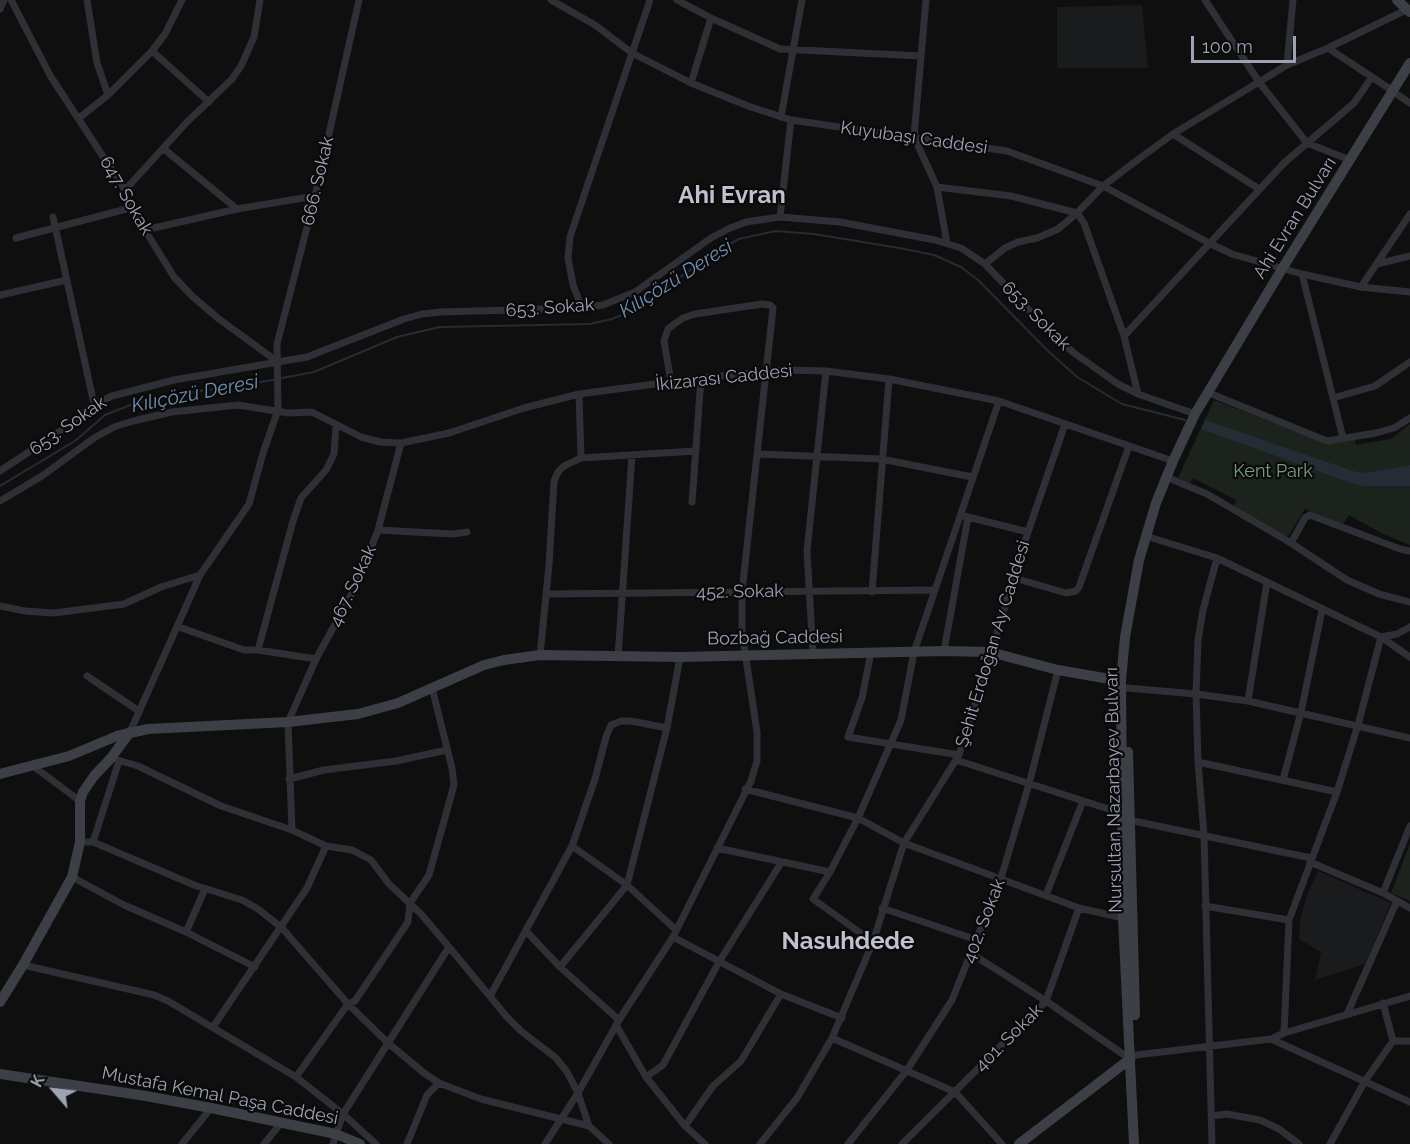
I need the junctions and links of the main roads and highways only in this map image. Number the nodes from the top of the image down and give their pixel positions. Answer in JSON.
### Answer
{"nodes":[{"id":1,"x":1397,"y":0,"type":"edge"},
{"id":2,"x":1409,"y":11,"type":"edge"},
{"id":3,"x":1410,"y":63,"type":"edge"},
{"id":4,"x":1410,"y":75,"type":"edge"},
{"id":5,"x":1395,"y":93,"type":"junction"},
{"id":6,"x":1285,"y":270,"type":"junction"},
{"id":7,"x":1211,"y":393,"type":"junction"},
{"id":8,"x":1170,"y":478,"type":"junction"},
{"id":9,"x":1124,"y":685,"type":"junction"},
{"id":10,"x":130,"y":732,"type":"junction"},
{"id":11,"x":0,"y":774,"type":"edge"},
{"id":12,"x":1125,"y":816,"type":"junction"},
{"id":13,"x":0,"y":1002,"type":"edge"},
{"id":14,"x":1133,"y":1057,"type":"junction"},
{"id":15,"x":0,"y":1074,"type":"edge"},
{"id":16,"x":334,"y":1139,"type":"edge"},
{"id":17,"x":360,"y":1144,"type":"edge"},
{"id":18,"x":1019,"y":1144,"type":"edge"},
{"id":19,"x":1134,"y":1144,"type":"edge"},
{"id":20,"x":1141,"y":1144,"type":"edge"}],
"edges":[{"from":1,"to":2,"type":"main road"},
{"from":3,"to":5,"type":"main road","name":"Ahi Evran Bulvarı"},
{"from":4,"to":5,"type":"main road","name":"Ahi Evran Bulvarı"},
{"from":5,"to":6,"type":"main road","name":"Ahi Evran Bulvarı"},
{"from":5,"to":6,"type":"main road","name":"Ahi Evran Bulvarı"},
{"from":6,"to":7,"type":"main road","name":"Ahi Evran Bulvarı"},
{"from":7,"to":8,"type":"main road","name":"Nursultan Nazarbayev Bulvarı"},
{"from":7,"to":8,"type":"main road","name":"Nursultan Nazarbayev Bulvarı"},
{"from":8,"to":9,"type":"main road","name":"Nursultan Nazarbayev Bulvarı"},
{"from":8,"to":9,"type":"main road","name":"Nursultan Nazarbayev Bulvarı"},
{"from":9,"to":10,"type":"main road","name":"Bozbağ Caddesi"},
{"from":9,"to":12,"type":"main road","name":"Nursultan Nazarbayev Bulvarı"},
{"from":10,"to":11,"type":"main road","name":"Bozbağ Caddesi"},
{"from":10,"to":13,"type":"main road"},
{"from":12,"to":14,"type":"main road","name":"Nursultan Nazarbayev Bulvarı"},
{"from":12,"to":14,"type":"main road","name":"Nursultan Nazarbayev Bulvarı"},
{"from":14,"to":18,"type":"main road"},
{"from":14,"to":19,"type":"main road"},
{"from":14,"to":20,"type":"main road"},
{"from":15,"to":16,"type":"main road","name":"Mustafa Kemal Paşa Caddesi"},
{"from":16,"to":17,"type":"main road","name":"Mustafa Kemal Paşa Caddesi"}]}
